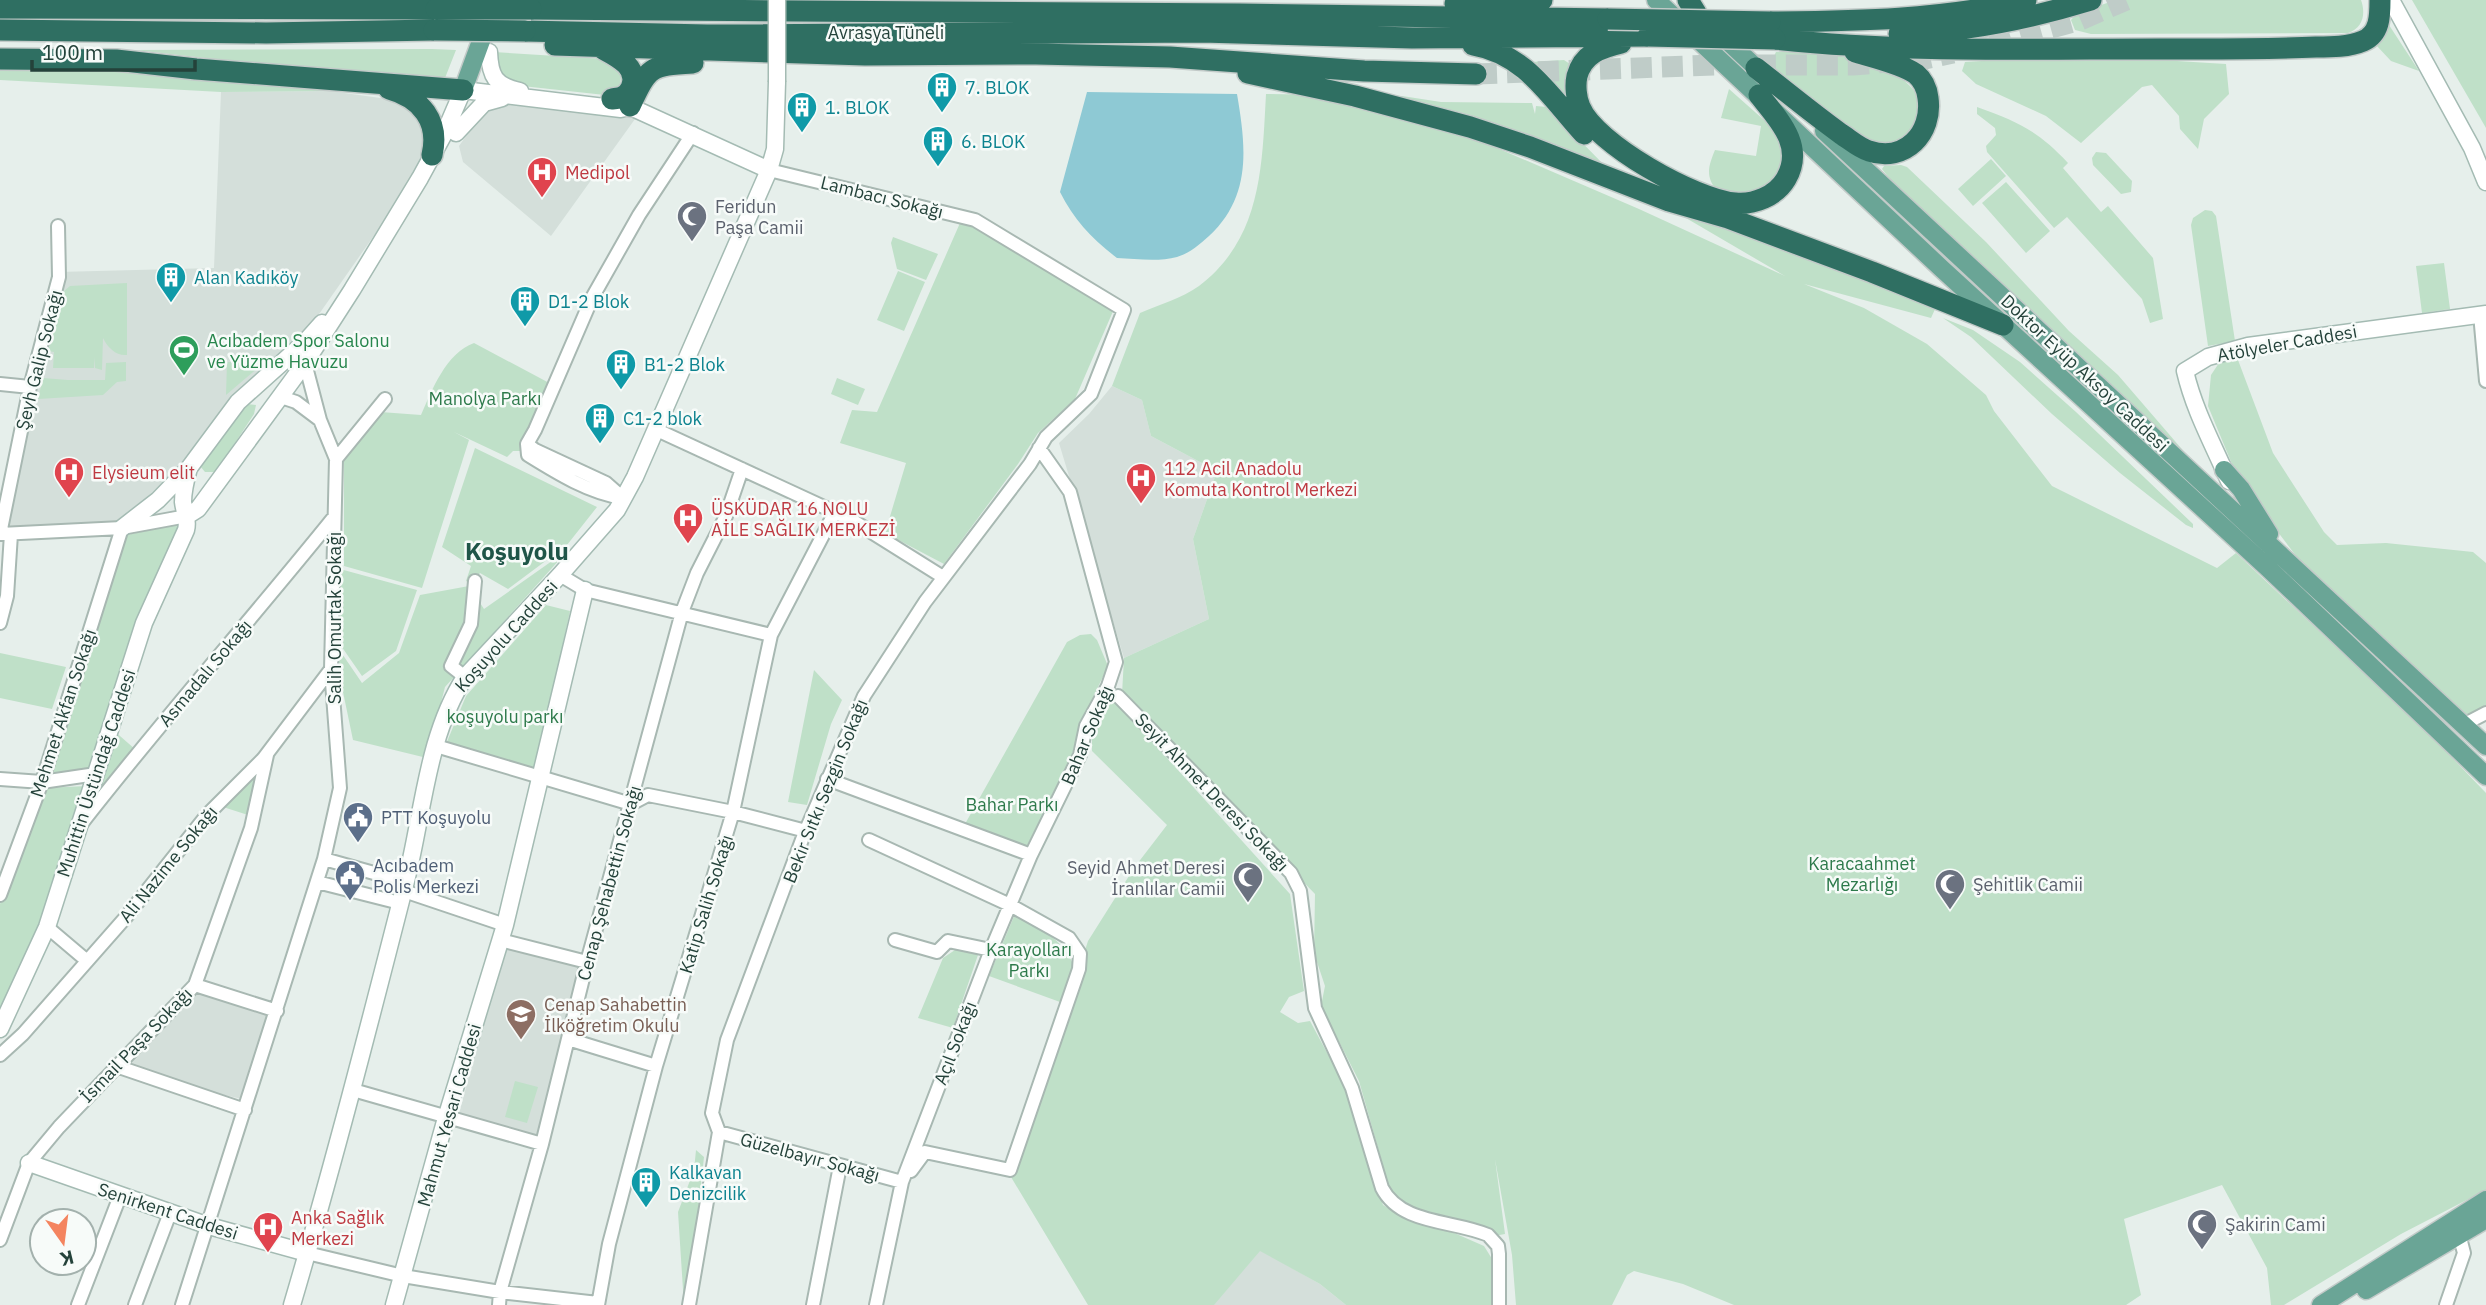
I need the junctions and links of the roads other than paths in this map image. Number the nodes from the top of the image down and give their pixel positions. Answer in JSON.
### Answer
{"nodes":[{"id":1,"x":496,"y":0,"type":"edge"},
{"id":2,"x":509,"y":0,"type":"edge"},
{"id":3,"x":777,"y":0,"type":"edge"},
{"id":4,"x":1542,"y":0,"type":"edge"},
{"id":5,"x":1656,"y":0,"type":"edge"},
{"id":6,"x":2026,"y":0,"type":"edge"},
{"id":7,"x":2091,"y":0,"type":"edge"},
{"id":8,"x":2380,"y":0,"type":"edge"},
{"id":9,"x":2391,"y":0,"type":"edge"},
{"id":10,"x":1689,"y":4,"type":"edge"},
{"id":11,"x":0,"y":8,"type":"edge"},
{"id":12,"x":1240,"y":14,"type":"junction"},
{"id":13,"x":435,"y":27,"type":"junction"},
{"id":14,"x":0,"y":30,"type":"edge"},
{"id":15,"x":1772,"y":30,"type":"junction"},
{"id":16,"x":1647,"y":36,"type":"junction"},
{"id":17,"x":523,"y":37,"type":"junction"},
{"id":18,"x":1412,"y":38,"type":"junction"},
{"id":19,"x":1826,"y":44,"type":"junction"},
{"id":20,"x":601,"y":48,"type":"junction"},
{"id":21,"x":489,"y":52,"type":"junction"},
{"id":22,"x":865,"y":55,"type":"junction"},
{"id":23,"x":1170,"y":57,"type":"junction"},
{"id":24,"x":0,"y":59,"type":"edge"},
{"id":25,"x":1756,"y":68,"type":"junction"},
{"id":26,"x":1476,"y":74,"type":"tunnel mouth"},
{"id":27,"x":307,"y":78,"type":"junction"},
{"id":28,"x":469,"y":90,"type":"junction"},
{"id":29,"x":1759,"y":95,"type":"junction"},
{"id":30,"x":524,"y":97,"type":"junction"},
{"id":31,"x":621,"y":103,"type":"junction"},
{"id":32,"x":456,"y":133,"type":"junction"},
{"id":33,"x":693,"y":133,"type":"junction"},
{"id":34,"x":432,"y":155,"type":"junction"},
{"id":35,"x":769,"y":170,"type":"junction"},
{"id":36,"x":2486,"y":182,"type":"edge"},
{"id":37,"x":407,"y":201,"type":"junction"},
{"id":38,"x":1669,"y":201,"type":"junction"},
{"id":39,"x":58,"y":226,"type":"dead end"},
{"id":40,"x":352,"y":290,"type":"junction"},
{"id":41,"x":1124,"y":310,"type":"joint"},
{"id":42,"x":2483,"y":314,"type":"edge"},
{"id":43,"x":2003,"y":325,"type":"junction"},
{"id":44,"x":305,"y":363,"type":"junction"},
{"id":45,"x":2486,"y":381,"type":"edge"},
{"id":46,"x":0,"y":384,"type":"edge"},
{"id":47,"x":30,"y":387,"type":"junction"},
{"id":48,"x":281,"y":397,"type":"junction"},
{"id":49,"x":385,"y":399,"type":"dead end"},
{"id":50,"x":238,"y":402,"type":"junction"},
{"id":51,"x":320,"y":420,"type":"junction"},
{"id":52,"x":260,"y":421,"type":"junction"},
{"id":53,"x":657,"y":430,"type":"junction"},
{"id":54,"x":1039,"y":448,"type":"junction"},
{"id":55,"x":337,"y":459,"type":"junction"},
{"id":56,"x":190,"y":468,"type":"junction"},
{"id":57,"x":742,"y":469,"type":"junction"},
{"id":58,"x":2224,"y":470,"type":"junction"},
{"id":59,"x":219,"y":479,"type":"junction"},
{"id":60,"x":623,"y":498,"type":"junction"},
{"id":61,"x":2232,"y":499,"type":"junction"},
{"id":62,"x":835,"y":512,"type":"junction"},
{"id":63,"x":187,"y":516,"type":"junction"},
{"id":64,"x":334,"y":517,"type":"junction"},
{"id":65,"x":2218,"y":522,"type":"junction"},
{"id":66,"x":2252,"y":527,"type":"junction"},
{"id":67,"x":122,"y":528,"type":"junction"},
{"id":68,"x":4,"y":534,"type":"edge"},
{"id":69,"x":2282,"y":555,"type":"junction"},
{"id":70,"x":2268,"y":568,"type":"junction"},
{"id":71,"x":560,"y":575,"type":"junction"},
{"id":72,"x":943,"y":577,"type":"junction"},
{"id":73,"x":475,"y":581,"type":"dead end"},
{"id":74,"x":585,"y":590,"type":"junction"},
{"id":75,"x":682,"y":612,"type":"junction"},
{"id":76,"x":0,"y":623,"type":"edge"},
{"id":77,"x":771,"y":635,"type":"junction"},
{"id":78,"x":331,"y":669,"type":"junction"},
{"id":79,"x":465,"y":677,"type":"junction"},
{"id":80,"x":1118,"y":696,"type":"dead end"},
{"id":81,"x":2486,"y":713,"type":"edge"},
{"id":82,"x":2465,"y":724,"type":"junction"},
{"id":83,"x":436,"y":746,"type":"junction"},
{"id":84,"x":2486,"y":746,"type":"edge"},
{"id":85,"x":267,"y":754,"type":"junction"},
{"id":86,"x":96,"y":774,"type":"junction"},
{"id":87,"x":2486,"y":776,"type":"edge"},
{"id":88,"x":540,"y":778,"type":"junction"},
{"id":89,"x":0,"y":779,"type":"edge"},
{"id":90,"x":827,"y":779,"type":"junction"},
{"id":91,"x":42,"y":782,"type":"junction"},
{"id":92,"x":631,"y":804,"type":"junction"},
{"id":93,"x":733,"y":812,"type":"junction"},
{"id":94,"x":78,"y":829,"type":"junction"},
{"id":95,"x":806,"y":831,"type":"junction"},
{"id":96,"x":869,"y":841,"type":"dead end"},
{"id":97,"x":1031,"y":855,"type":"junction"},
{"id":98,"x":324,"y":859,"type":"junction"},
{"id":99,"x":317,"y":881,"type":"junction"},
{"id":100,"x":403,"y":892,"type":"junction"},
{"id":101,"x":0,"y":895,"type":"edge"},
{"id":102,"x":1010,"y":905,"type":"junction"},
{"id":103,"x":47,"y":927,"type":"junction"},
{"id":104,"x":502,"y":932,"type":"junction"},
{"id":105,"x":895,"y":940,"type":"dead end"},
{"id":106,"x":991,"y":950,"type":"junction"},
{"id":107,"x":86,"y":960,"type":"junction"},
{"id":108,"x":587,"y":962,"type":"junction"},
{"id":109,"x":195,"y":985,"type":"junction"},
{"id":110,"x":277,"y":1011,"type":"junction"},
{"id":111,"x":0,"y":1029,"type":"edge"},
{"id":112,"x":568,"y":1039,"type":"junction"},
{"id":113,"x":0,"y":1055,"type":"edge"},
{"id":114,"x":116,"y":1066,"type":"junction"},
{"id":115,"x":656,"y":1066,"type":"junction"},
{"id":116,"x":353,"y":1090,"type":"junction"},
{"id":117,"x":245,"y":1110,"type":"junction"},
{"id":118,"x":446,"y":1118,"type":"junction"},
{"id":119,"x":719,"y":1132,"type":"junction"},
{"id":120,"x":542,"y":1144,"type":"junction"},
{"id":121,"x":29,"y":1163,"type":"junction"},
{"id":122,"x":840,"y":1166,"type":"junction"},
{"id":123,"x":902,"y":1182,"type":"junction"},
{"id":124,"x":120,"y":1196,"type":"junction"},
{"id":125,"x":2486,"y":1200,"type":"edge"},
{"id":126,"x":170,"y":1213,"type":"junction"},
{"id":127,"x":2486,"y":1219,"type":"edge"},
{"id":128,"x":209,"y":1226,"type":"junction"},
{"id":129,"x":2459,"y":1234,"type":"junction"},
{"id":130,"x":0,"y":1240,"type":"edge"},
{"id":131,"x":307,"y":1253,"type":"junction"},
{"id":132,"x":402,"y":1276,"type":"junction"},
{"id":133,"x":500,"y":1299,"type":"edge"},
{"id":134,"x":598,"y":1304,"type":"edge"},
{"id":135,"x":78,"y":1305,"type":"edge"},
{"id":136,"x":135,"y":1305,"type":"edge"},
{"id":137,"x":182,"y":1305,"type":"edge"},
{"id":138,"x":292,"y":1305,"type":"edge"},
{"id":139,"x":394,"y":1305,"type":"edge"},
{"id":140,"x":690,"y":1305,"type":"edge"},
{"id":141,"x":813,"y":1305,"type":"edge"},
{"id":142,"x":876,"y":1305,"type":"edge"},
{"id":143,"x":1499,"y":1305,"type":"edge"},
{"id":144,"x":2321,"y":1305,"type":"edge"},
{"id":145,"x":2342,"y":1305,"type":"edge"},
{"id":146,"x":2446,"y":1305,"type":"edge"}],
"edges":[{"from":1,"to":28,"type":"main road"},
{"from":2,"to":21,"type":"main road"},
{"from":3,"to":35,"type":"street","name":"Koşuyolu Caddesi","bridge":true},
{"from":4,"to":12,"type":"highway"},
{"from":5,"to":29,"type":"main road","name":"Doktor Eyüp Aksoy Caddesi"},
{"from":6,"to":15,"type":"highway"},
{"from":7,"to":15,"type":"highway"},
{"from":8,"to":19,"type":"highway"},
{"from":9,"to":36,"type":"street"},
{"from":10,"to":25,"type":"main road","name":"Doktor Eyüp Aksoy Caddesi"},
{"from":11,"to":13,"type":"highway"},
{"from":12,"to":13,"type":"highway","bridge":true},
{"from":12,"to":15,"type":"highway","bridge":true},
{"from":13,"to":14,"type":"highway"},
{"from":13,"to":17,"type":"highway"},
{"from":15,"to":16,"type":"highway","bridge":true},
{"from":15,"to":19,"type":"highway"},
{"from":16,"to":18,"type":"highway"},
{"from":16,"to":29,"type":"highway"},
{"from":17,"to":18,"type":"highway"},
{"from":17,"to":20,"type":"highway","name":"Avrasya Tüneli"},
{"from":18,"to":38,"type":"highway"},
{"from":19,"to":25,"type":"highway"},
{"from":20,"to":22,"type":"highway","name":"Avrasya Tüneli"},
{"from":20,"to":31,"type":"highway"},
{"from":21,"to":28,"type":"street"},
{"from":21,"to":31,"type":"street","name":"Lambacı Sokağı"},
{"from":22,"to":23,"type":"highway","name":"Avrasya Tüneli"},
{"from":22,"to":31,"type":"highway"},
{"from":23,"to":26,"type":"highway"},
{"from":23,"to":38,"type":"highway"},
{"from":24,"to":27,"type":"highway"},
{"from":25,"to":61,"type":"main road","name":"Doktor Eyüp Aksoy Caddesi"},
{"from":27,"to":28,"type":"highway"},
{"from":27,"to":34,"type":"highway"},
{"from":28,"to":30,"type":"street"},
{"from":28,"to":32,"type":"street"},
{"from":28,"to":34,"type":"street"},
{"from":29,"to":43,"type":"main road","name":"Doktor Eyüp Aksoy Caddesi"},
{"from":30,"to":31,"type":"street","name":"Lambacı Sokağı"},
{"from":30,"to":32,"type":"street"},
{"from":31,"to":33,"type":"street","name":"Lambacı Sokağı"},
{"from":32,"to":37,"type":"street"},
{"from":33,"to":35,"type":"street","name":"Lambacı Sokağı"},
{"from":33,"to":60,"type":"street"},
{"from":34,"to":37,"type":"street"},
{"from":35,"to":41,"type":"street","name":"Lambacı Sokağı"},
{"from":35,"to":53,"type":"street","name":"Koşuyolu Caddesi"},
{"from":37,"to":40,"type":"street"},
{"from":38,"to":43,"type":"highway"},
{"from":39,"to":47,"type":"street","name":"Şeyh Galip Sokağı"},
{"from":40,"to":44,"type":"street","name":"Muhittin Üstündağ Caddesi"},
{"from":40,"to":50,"type":"street","name":"Muhittin Üstündağ Caddesi"},
{"from":41,"to":54,"type":"street","name":"Bekir Sıtkı Sezgin Sokağı"},
{"from":42,"to":45,"type":"street","name":"Atölyeler Caddesi"},
{"from":42,"to":58,"type":"street","name":"Atölyeler Caddesi"},
{"from":43,"to":65,"type":"main road","name":"Doktor Eyüp Aksoy Caddesi"},
{"from":44,"to":48,"type":"street","name":"Muhittin Üstündağ Caddesi"},
{"from":44,"to":51,"type":"street","name":"Salih Omurtak Sokağı"},
{"from":46,"to":47,"type":"street"},
{"from":47,"to":68,"type":"street","name":"Şeyh Galip Sokağı"},
{"from":48,"to":51,"type":"street"},
{"from":48,"to":52,"type":"street","name":"Muhittin Üstündağ Caddesi"},
{"from":49,"to":55,"type":"street"},
{"from":50,"to":52,"type":"street"},
{"from":50,"to":56,"type":"street","name":"Muhittin Üstündağ Caddesi"},
{"from":51,"to":55,"type":"street","name":"Salih Omurtak Sokağı"},
{"from":52,"to":59,"type":"street","name":"Muhittin Üstündağ Caddesi"},
{"from":53,"to":57,"type":"street"},
{"from":53,"to":60,"type":"street","name":"Koşuyolu Caddesi"},
{"from":54,"to":72,"type":"street","name":"Bekir Sıtkı Sezgin Sokağı"},
{"from":54,"to":97,"type":"street","name":"Bahar Sokağı"},
{"from":55,"to":64,"type":"street","name":"Salih Omurtak Sokağı"},
{"from":56,"to":59,"type":"street"},
{"from":56,"to":63,"type":"street","name":"Muhittin Üstündağ Caddesi"},
{"from":56,"to":67,"type":"street","name":"Muhittin Üstündağ Caddesi"},
{"from":57,"to":62,"type":"street"},
{"from":57,"to":75,"type":"street","name":"Cenap Şehabettin Sokağı"},
{"from":58,"to":61,"type":"street","name":"Atölyeler Caddesi"},
{"from":58,"to":69,"type":"main road"},
{"from":59,"to":63,"type":"street","name":"Muhittin Üstündağ Caddesi"},
{"from":60,"to":71,"type":"street","name":"Koşuyolu Caddesi"},
{"from":61,"to":65,"type":"street"},
{"from":61,"to":66,"type":"main road","name":"Doktor Eyüp Aksoy Caddesi"},
{"from":62,"to":72,"type":"street"},
{"from":62,"to":77,"type":"street","name":"Katip Salih Sokağı"},
{"from":63,"to":67,"type":"street"},
{"from":63,"to":86,"type":"street","name":"Muhittin Üstündağ Caddesi"},
{"from":64,"to":78,"type":"street","name":"Salih Omurtak Sokağı"},
{"from":64,"to":94,"type":"street","name":"Asmadalı Sokağı"},
{"from":65,"to":70,"type":"main road","name":"Doktor Eyüp Aksoy Caddesi"},
{"from":66,"to":69,"type":"main road","name":"Doktor Eyüp Aksoy Caddesi"},
{"from":66,"to":70,"type":"street"},
{"from":67,"to":68,"type":"street"},
{"from":67,"to":91,"type":"street","name":"Mehmet Akfan Sokağı"},
{"from":68,"to":76,"type":"street","name":"Şeyh Galip Sokağı"},
{"from":69,"to":82,"type":"main road","name":"Doktor Eyüp Aksoy Caddesi"},
{"from":70,"to":87,"type":"main road","name":"Doktor Eyüp Aksoy Caddesi"},
{"from":71,"to":74,"type":"street"},
{"from":71,"to":79,"type":"street","name":"Koşuyolu Caddesi"},
{"from":72,"to":90,"type":"street","name":"Bekir Sıtkı Sezgin Sokağı"},
{"from":73,"to":79,"type":"street"},
{"from":74,"to":75,"type":"street"},
{"from":74,"to":88,"type":"street","name":"Mahmut Yesari Caddesi"},
{"from":75,"to":77,"type":"street"},
{"from":75,"to":92,"type":"street","name":"Cenap Şehabettin Sokağı"},
{"from":77,"to":93,"type":"street","name":"Katip Salih Sokağı"},
{"from":78,"to":85,"type":"street","name":"Ali Nazime Sokağı"},
{"from":78,"to":98,"type":"street","name":"Salih Omurtak Sokağı"},
{"from":79,"to":83,"type":"street","name":"Koşuyolu Caddesi"},
{"from":80,"to":143,"type":"street","name":"Seyit Ahmet Deresi Sokağı"},
{"from":81,"to":82,"type":"street"},
{"from":82,"to":84,"type":"main road","name":"Doktor Eyüp Aksoy Caddesi"},
{"from":83,"to":88,"type":"street"},
{"from":83,"to":100,"type":"street","name":"Koşuyolu Caddesi"},
{"from":85,"to":107,"type":"street","name":"Ali Nazime Sokağı"},
{"from":85,"to":109,"type":"street","name":"İsmail Paşa Sokağı"},
{"from":86,"to":91,"type":"street"},
{"from":86,"to":94,"type":"street","name":"Muhittin Üstündağ Caddesi"},
{"from":88,"to":92,"type":"street"},
{"from":88,"to":104,"type":"street","name":"Mahmut Yesari Caddesi"},
{"from":89,"to":91,"type":"street"},
{"from":90,"to":95,"type":"street","name":"Bekir Sıtkı Sezgin Sokağı"},
{"from":90,"to":97,"type":"street"},
{"from":91,"to":101,"type":"street","name":"Mehmet Akfan Sokağı"},
{"from":92,"to":93,"type":"street"},
{"from":92,"to":108,"type":"street","name":"Cenap Şehabettin Sokağı"},
{"from":93,"to":95,"type":"street"},
{"from":93,"to":115,"type":"street","name":"Katip Salih Sokağı"},
{"from":94,"to":103,"type":"street","name":"Muhittin Üstündağ Caddesi"},
{"from":95,"to":119,"type":"street","name":"Bekir Sıtkı Sezgin Sokağı"},
{"from":96,"to":102,"type":"street"},
{"from":97,"to":102,"type":"street","name":"Bahar Sokağı"},
{"from":98,"to":99,"type":"street","name":"Salih Omurtak Sokağı"},
{"from":98,"to":100,"type":"street"},
{"from":99,"to":100,"type":"street"},
{"from":99,"to":110,"type":"street","name":"Salih Omurtak Sokağı"},
{"from":100,"to":104,"type":"street"},
{"from":100,"to":116,"type":"street","name":"Koşuyolu Caddesi"},
{"from":102,"to":106,"type":"street","name":"Açıl Sokağı"},
{"from":102,"to":123,"type":"street","name":"Güzelbayır Sokağı"},
{"from":103,"to":107,"type":"street"},
{"from":103,"to":111,"type":"street","name":"Muhittin Üstündağ Caddesi"},
{"from":104,"to":108,"type":"street"},
{"from":104,"to":118,"type":"street","name":"Mahmut Yesari Caddesi"},
{"from":105,"to":106,"type":"street"},
{"from":106,"to":123,"type":"street","name":"Açıl Sokağı"},
{"from":107,"to":113,"type":"street","name":"Ali Nazime Sokağı"},
{"from":108,"to":112,"type":"street","name":"Cenap Şehabettin Sokağı"},
{"from":109,"to":110,"type":"street"},
{"from":109,"to":114,"type":"street","name":"İsmail Paşa Sokağı"},
{"from":110,"to":117,"type":"street","name":"Salih Omurtak Sokağı"},
{"from":112,"to":115,"type":"street"},
{"from":112,"to":120,"type":"street","name":"Cenap Şehabettin Sokağı"},
{"from":114,"to":117,"type":"street"},
{"from":114,"to":121,"type":"street","name":"İsmail Paşa Sokağı"},
{"from":115,"to":134,"type":"street","name":"Katip Salih Sokağı"},
{"from":116,"to":118,"type":"street"},
{"from":116,"to":131,"type":"street","name":"Koşuyolu Caddesi"},
{"from":117,"to":128,"type":"street","name":"Salih Omurtak Sokağı"},
{"from":118,"to":120,"type":"street"},
{"from":118,"to":132,"type":"street","name":"Mahmut Yesari Caddesi"},
{"from":119,"to":122,"type":"street","name":"Güzelbayır Sokağı"},
{"from":119,"to":140,"type":"street","name":"Bekir Sıtkı Sezgin Sokağı"},
{"from":120,"to":133,"type":"street","name":"Cenap Şehabettin Sokağı"},
{"from":121,"to":124,"type":"street","name":"Senirkent Caddesi"},
{"from":121,"to":130,"type":"street","name":"İsmail Paşa Sokağı"},
{"from":122,"to":123,"type":"street","name":"Güzelbayır Sokağı"},
{"from":122,"to":141,"type":"street"},
{"from":123,"to":142,"type":"street","name":"Açıl Sokağı"},
{"from":124,"to":126,"type":"street","name":"Senirkent Caddesi"},
{"from":124,"to":135,"type":"street"},
{"from":125,"to":144,"type":"main road"},
{"from":126,"to":128,"type":"street","name":"Senirkent Caddesi"},
{"from":126,"to":136,"type":"street"},
{"from":127,"to":129,"type":"main road"},
{"from":128,"to":131,"type":"street","name":"Senirkent Caddesi"},
{"from":128,"to":137,"type":"street","name":"Salih Omurtak Sokağı"},
{"from":129,"to":145,"type":"main road"},
{"from":129,"to":146,"type":"street"},
{"from":131,"to":132,"type":"street"},
{"from":131,"to":138,"type":"street","name":"Koşuyolu Caddesi"},
{"from":132,"to":133,"type":"street"},
{"from":132,"to":139,"type":"street","name":"Mahmut Yesari Caddesi"},
{"from":133,"to":134,"type":"street"}]}
